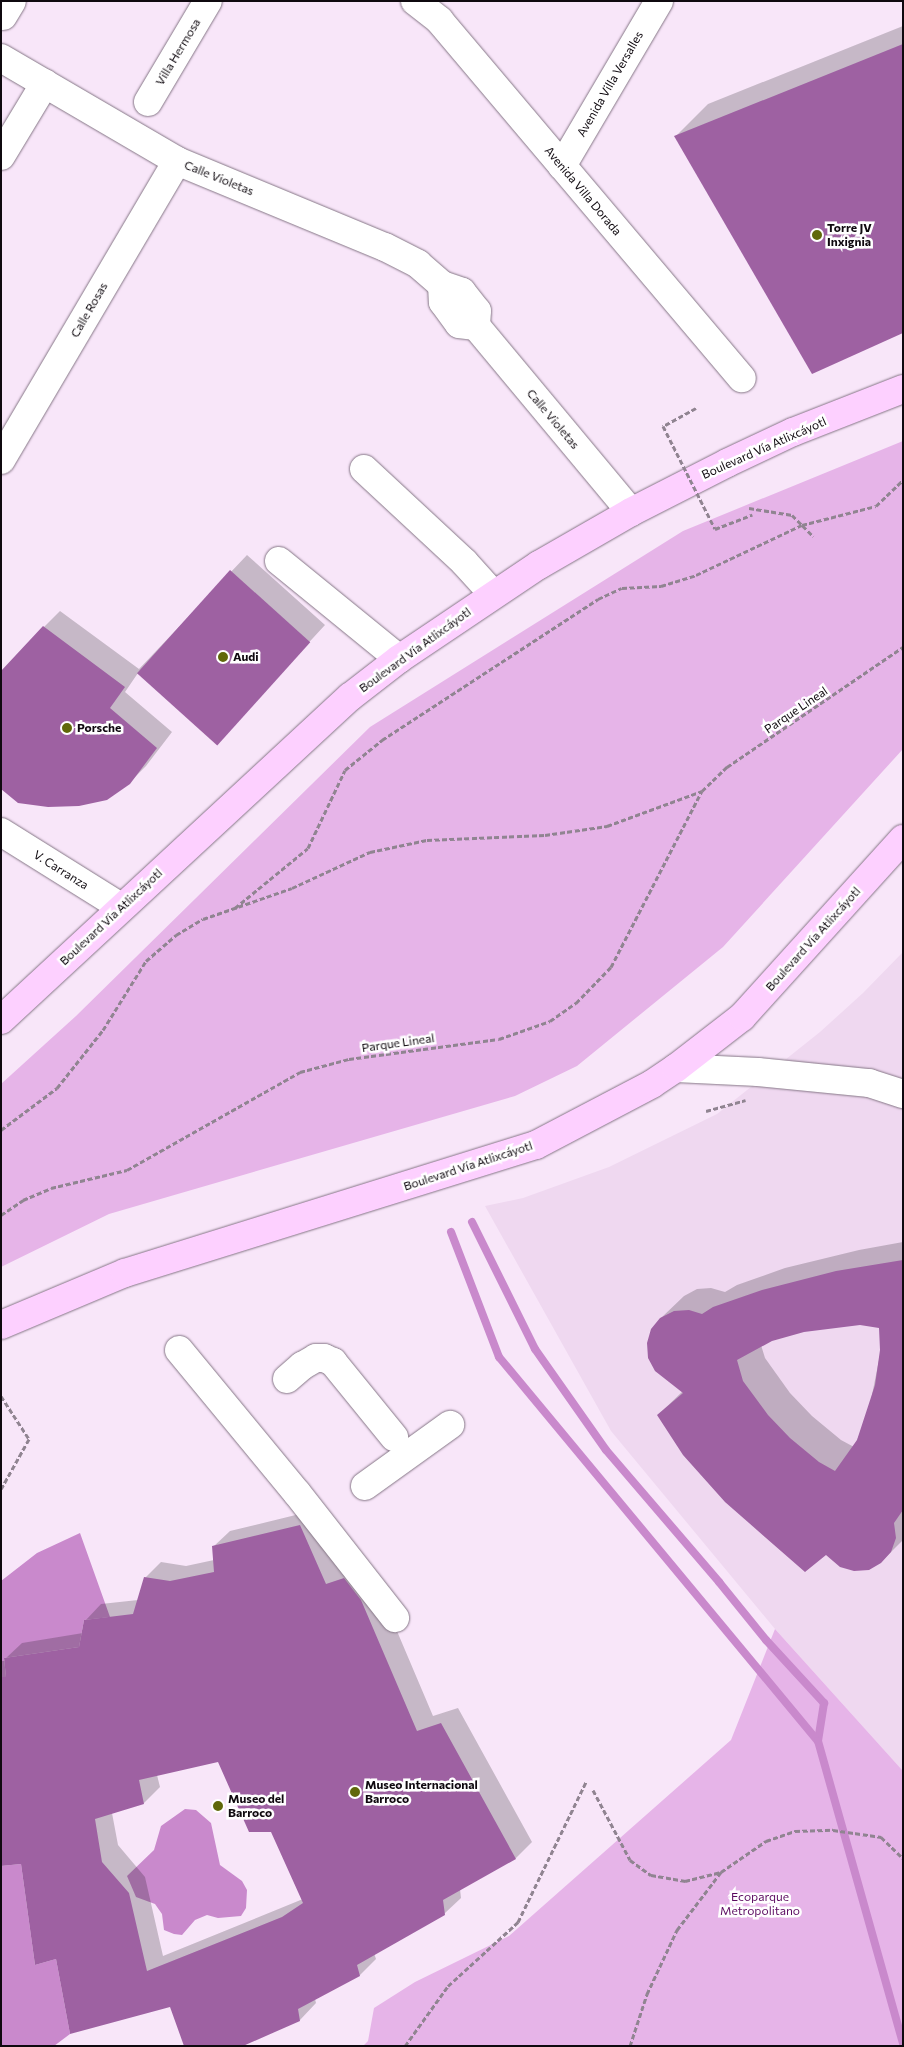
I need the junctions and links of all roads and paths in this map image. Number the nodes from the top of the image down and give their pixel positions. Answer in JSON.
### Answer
{"nodes":[{"id":1,"x":208,"y":1,"type":"edge"},
{"id":2,"x":415,"y":1,"type":"edge"},
{"id":3,"x":659,"y":1,"type":"edge"},
{"id":4,"x":444,"y":10,"type":"edge"},
{"id":5,"x":1,"y":58,"type":"edge"},
{"id":6,"x":44,"y":83,"type":"junction"},
{"id":7,"x":148,"y":102,"type":"dead end"},
{"id":8,"x":1,"y":156,"type":"edge"},
{"id":9,"x":177,"y":161,"type":"junction"},
{"id":10,"x":562,"y":166,"type":"junction"},
{"id":11,"x":742,"y":378,"type":"dead end"},
{"id":12,"x":903,"y":389,"type":"edge"},
{"id":13,"x":696,"y":408,"type":"dead end"},
{"id":14,"x":1,"y":460,"type":"edge"},
{"id":15,"x":364,"y":469,"type":"dead end"},
{"id":16,"x":903,"y":480,"type":"edge"},
{"id":17,"x":749,"y":508,"type":"dead end"},
{"id":18,"x":631,"y":512,"type":"junction"},
{"id":19,"x":752,"y":516,"type":"dead end"},
{"id":20,"x":802,"y":525,"type":"junction"},
{"id":21,"x":813,"y":536,"type":"dead end"},
{"id":22,"x":279,"y":561,"type":"dead end"},
{"id":23,"x":493,"y":594,"type":"junction"},
{"id":24,"x":903,"y":647,"type":"edge"},
{"id":25,"x":399,"y":659,"type":"junction"},
{"id":26,"x":702,"y":790,"type":"junction"},
{"id":27,"x":1,"y":832,"type":"edge"},
{"id":28,"x":903,"y":839,"type":"edge"},
{"id":29,"x":121,"y":907,"type":"junction"},
{"id":30,"x":235,"y":908,"type":"junction"},
{"id":31,"x":1,"y":1020,"type":"edge"},
{"id":32,"x":676,"y":1068,"type":"junction"},
{"id":33,"x":903,"y":1094,"type":"edge"},
{"id":34,"x":1,"y":1130,"type":"edge"},
{"id":35,"x":1,"y":1215,"type":"edge"},
{"id":36,"x":1,"y":1325,"type":"edge"},
{"id":37,"x":179,"y":1350,"type":"dead end"},
{"id":38,"x":287,"y":1379,"type":"dead end"},
{"id":39,"x":1,"y":1396,"type":"edge"},
{"id":40,"x":450,"y":1425,"type":"dead end"},
{"id":41,"x":394,"y":1437,"type":"dead end"},
{"id":42,"x":365,"y":1486,"type":"dead end"},
{"id":43,"x":1,"y":1489,"type":"edge"},
{"id":44,"x":395,"y":1618,"type":"dead end"},
{"id":45,"x":586,"y":1782,"type":"dead end"},
{"id":46,"x":592,"y":1790,"type":"dead end"},
{"id":47,"x":903,"y":1858,"type":"edge"},
{"id":48,"x":721,"y":1872,"type":"junction"},
{"id":49,"x":405,"y":2046,"type":"edge"},
{"id":50,"x":630,"y":2046,"type":"edge"}],
"edges":[{"from":1,"to":7,"type":"street","name":"Villa Hermosa"},
{"from":2,"to":4,"type":"street","name":"Avenida Villa Dorada"},
{"from":3,"to":10,"type":"street","name":"Avenida Villa Versalles"},
{"from":4,"to":10,"type":"street","name":"Avenida Villa Dorada"},
{"from":5,"to":6,"type":"street","name":"Calle Violetas"},
{"from":6,"to":8,"type":"street"},
{"from":6,"to":9,"type":"street","name":"Calle Violetas"},
{"from":9,"to":14,"type":"street","name":"Calle Rosas"},
{"from":9,"to":18,"type":"street","name":"Calle Violetas"},
{"from":10,"to":11,"type":"street","name":"Avenida Villa Dorada"},
{"from":12,"to":18,"type":"main road","name":"Boulevard Vía Atlixcáyotl"},
{"from":13,"to":19,"type":"path","bridge":true},
{"from":15,"to":23,"type":"street"},
{"from":16,"to":20,"type":"path"},
{"from":17,"to":20,"type":"path"},
{"from":18,"to":23,"type":"main road","name":"Boulevard Vía Atlixcáyotl"},
{"from":20,"to":21,"type":"path"},
{"from":20,"to":30,"type":"path"},
{"from":22,"to":25,"type":"street"},
{"from":23,"to":25,"type":"main road","name":"Boulevard Vía Atlixcáyotl"},
{"from":24,"to":26,"type":"path","name":"Parque Lineal"},
{"from":25,"to":29,"type":"main road","name":"Boulevard Vía Atlixcáyotl"},
{"from":26,"to":30,"type":"path","name":"Parque Lineal"},
{"from":26,"to":35,"type":"path","name":"Parque Lineal"},
{"from":27,"to":29,"type":"street","name":"V. Carranza"},
{"from":28,"to":32,"type":"main road","name":"Boulevard Vía Atlixcáyotl"},
{"from":29,"to":31,"type":"main road","name":"Boulevard Vía Atlixcáyotl"},
{"from":30,"to":34,"type":"path","name":"Parque Lineal"},
{"from":32,"to":33,"type":"street"},
{"from":32,"to":36,"type":"main road","name":"Boulevard Vía Atlixcáyotl"},
{"from":37,"to":44,"type":"street"},
{"from":38,"to":41,"type":"street"},
{"from":39,"to":43,"type":"path"},
{"from":40,"to":42,"type":"street"},
{"from":45,"to":49,"type":"path"},
{"from":46,"to":48,"type":"path"},
{"from":47,"to":48,"type":"path"},
{"from":48,"to":50,"type":"path"}]}
